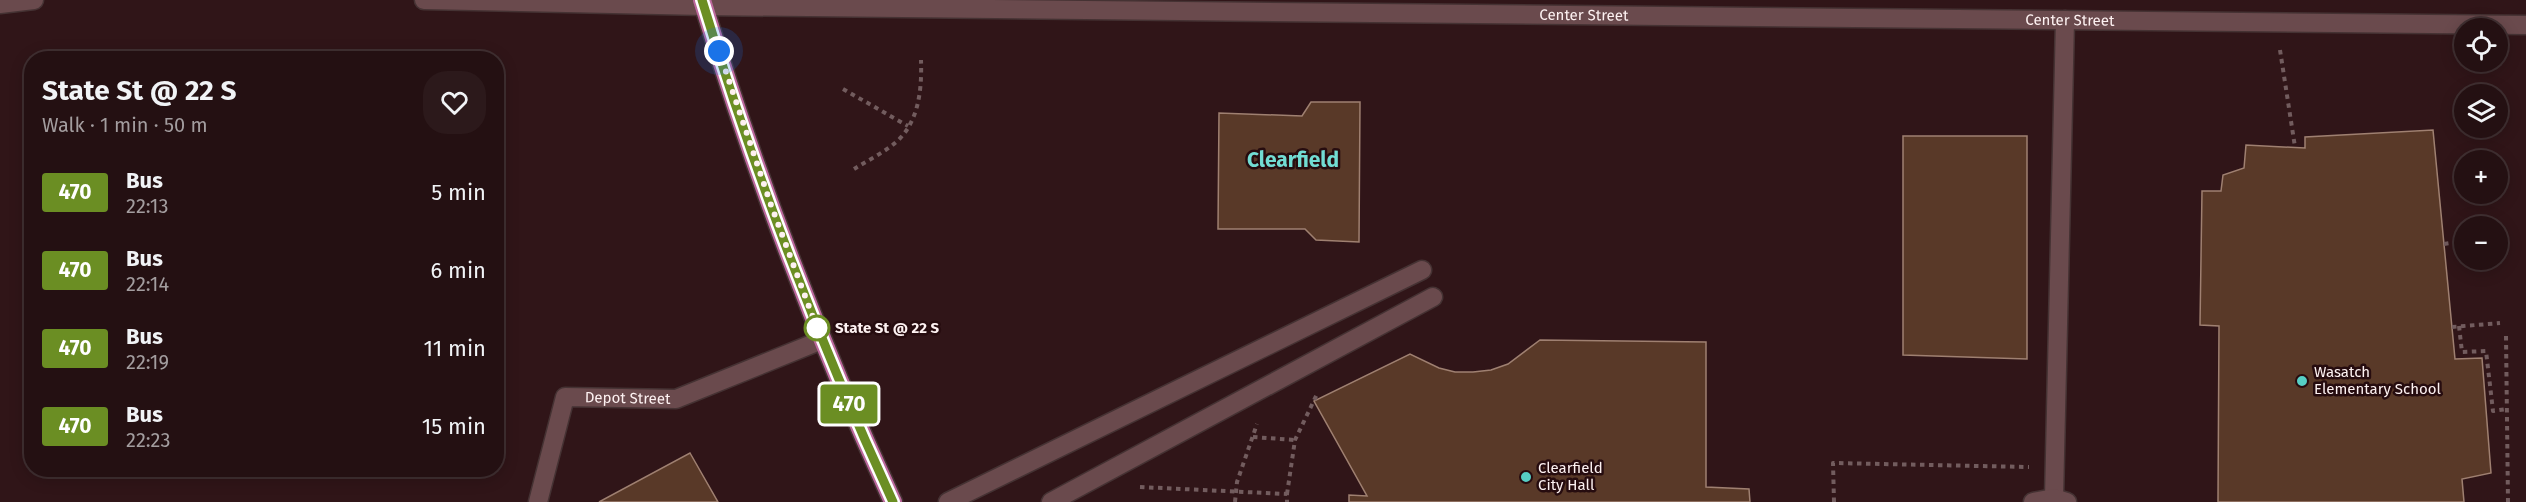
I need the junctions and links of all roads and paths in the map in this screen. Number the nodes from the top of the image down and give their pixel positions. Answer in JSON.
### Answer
{"nodes":[{"id":1,"x":34,"y":0,"type":"edge"},
{"id":2,"x":424,"y":0,"type":"edge"},
{"id":3,"x":703,"y":3,"type":"edge"},
{"id":4,"x":0,"y":4,"type":"edge"},
{"id":5,"x":1073,"y":4,"type":"edge"},
{"id":6,"x":2065,"y":20,"type":"junction"},
{"id":7,"x":2526,"y":25,"type":"edge"},
{"id":8,"x":2280,"y":49,"type":"dead end"},
{"id":9,"x":921,"y":60,"type":"dead end"},
{"id":10,"x":843,"y":89,"type":"dead end"},
{"id":11,"x":908,"y":126,"type":"junction"},
{"id":12,"x":2295,"y":147,"type":"dead end"},
{"id":13,"x":854,"y":169,"type":"dead end"},
{"id":14,"x":2454,"y":242,"type":"edge"},
{"id":15,"x":2444,"y":244,"type":"dead end"},
{"id":16,"x":1422,"y":270,"type":"dead end"},
{"id":17,"x":1433,"y":297,"type":"dead end"},
{"id":18,"x":2500,"y":323,"type":"dead end"},
{"id":19,"x":2459,"y":326,"type":"junction"},
{"id":20,"x":2452,"y":327,"type":"dead end"},
{"id":21,"x":2506,"y":336,"type":"dead end"},
{"id":22,"x":822,"y":340,"type":"junction"},
{"id":23,"x":1320,"y":389,"type":"dead end"},
{"id":24,"x":2507,"y":409,"type":"junction"},
{"id":25,"x":1258,"y":421,"type":"dead end"},
{"id":26,"x":1253,"y":437,"type":"junction"},
{"id":27,"x":1295,"y":440,"type":"junction"},
{"id":28,"x":2031,"y":472,"type":"dead end"},
{"id":29,"x":1132,"y":487,"type":"dead end"},
{"id":30,"x":1236,"y":492,"type":"junction"},
{"id":31,"x":1287,"y":494,"type":"junction"},
{"id":32,"x":2061,"y":500,"type":"edge"},
{"id":33,"x":538,"y":502,"type":"edge"},
{"id":34,"x":892,"y":502,"type":"edge"},
{"id":35,"x":948,"y":502,"type":"edge"},
{"id":36,"x":1051,"y":502,"type":"edge"},
{"id":37,"x":1235,"y":502,"type":"edge"},
{"id":38,"x":1287,"y":502,"type":"edge"},
{"id":39,"x":1834,"y":502,"type":"edge"},
{"id":40,"x":2033,"y":502,"type":"edge"},
{"id":41,"x":2508,"y":502,"type":"edge"}],
"edges":[{"from":1,"to":4,"type":"street"},
{"from":2,"to":3,"type":"street","name":"Center Street"},
{"from":3,"to":5,"type":"street","name":"Center Street"},
{"from":3,"to":22,"type":"main road"},
{"from":5,"to":6,"type":"street","name":"Center Street"},
{"from":6,"to":7,"type":"street","name":"Center Street"},
{"from":6,"to":32,"type":"street"},
{"from":8,"to":12,"type":"path"},
{"from":9,"to":11,"type":"path"},
{"from":10,"to":11,"type":"path"},
{"from":11,"to":13,"type":"path"},
{"from":14,"to":15,"type":"path"},
{"from":16,"to":35,"type":"street"},
{"from":17,"to":36,"type":"street"},
{"from":18,"to":19,"type":"path"},
{"from":19,"to":20,"type":"path"},
{"from":19,"to":24,"type":"path"},
{"from":21,"to":24,"type":"path"},
{"from":22,"to":33,"type":"street","name":"Depot Street"},
{"from":22,"to":34,"type":"main road"},
{"from":23,"to":27,"type":"path"},
{"from":24,"to":41,"type":"path"},
{"from":25,"to":26,"type":"path"},
{"from":26,"to":27,"type":"path"},
{"from":26,"to":30,"type":"path"},
{"from":27,"to":31,"type":"path"},
{"from":28,"to":39,"type":"path"},
{"from":29,"to":30,"type":"path"},
{"from":30,"to":31,"type":"path"},
{"from":30,"to":37,"type":"path"},
{"from":31,"to":38,"type":"path"},
{"from":32,"to":40,"type":"street"}]}
